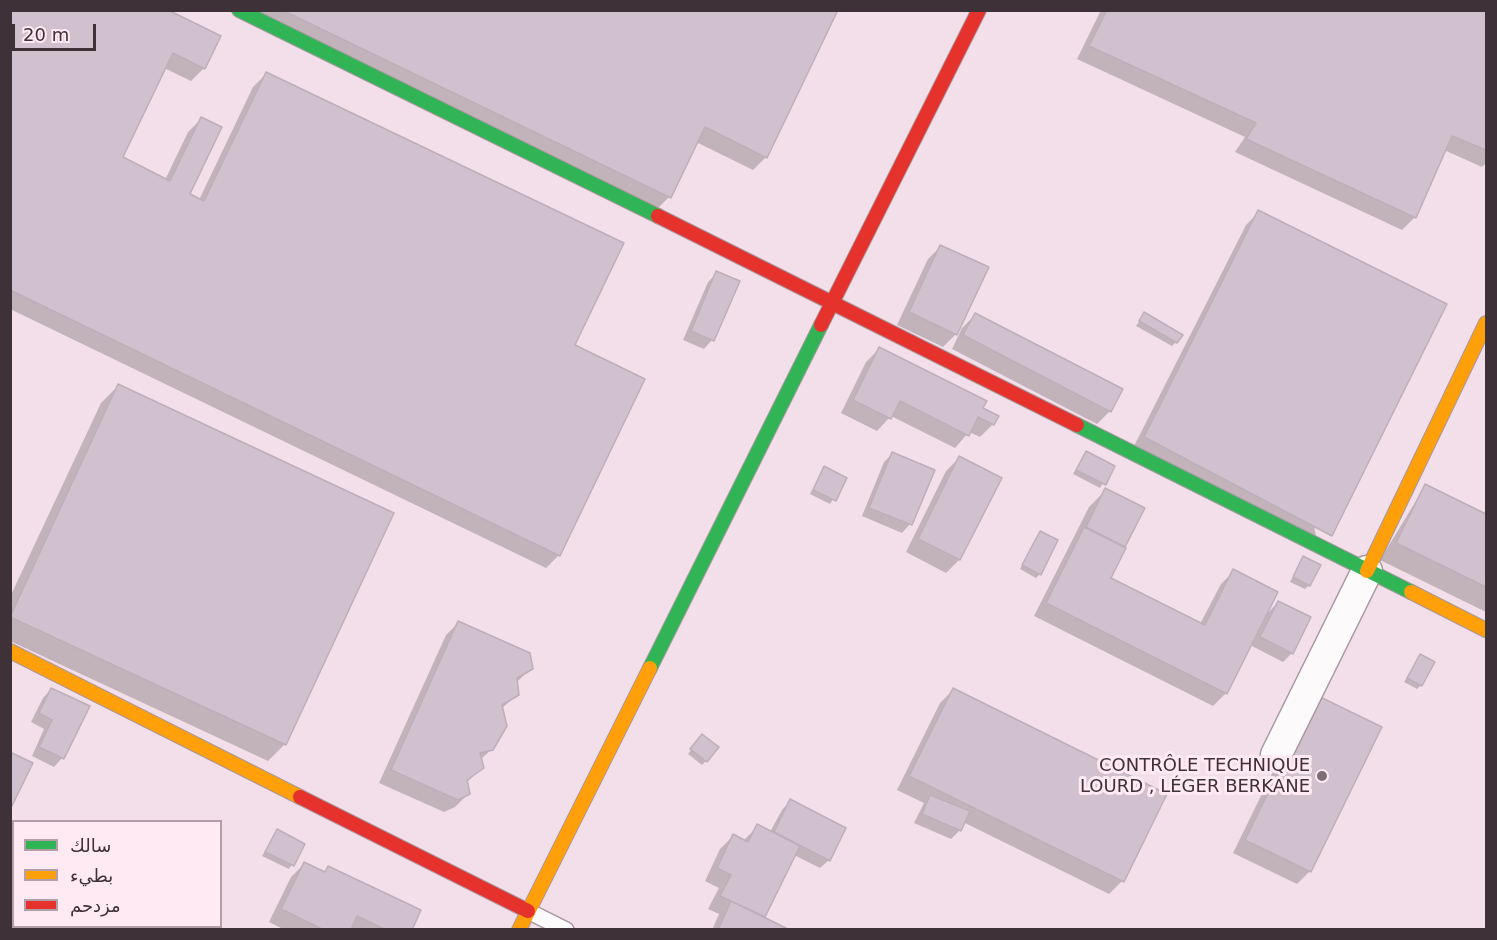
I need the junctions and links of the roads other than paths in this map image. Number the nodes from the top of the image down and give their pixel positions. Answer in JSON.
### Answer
{"nodes":[{"id":1,"x":239,"y":10,"type":"edge"},
{"id":2,"x":979,"y":10,"type":"edge"},
{"id":3,"x":833,"y":302,"type":"junction"},
{"id":4,"x":1486,"y":323,"type":"edge"},
{"id":5,"x":1367,"y":571,"type":"junction"},
{"id":6,"x":1486,"y":630,"type":"edge"},
{"id":7,"x":10,"y":651,"type":"edge"},
{"id":8,"x":1276,"y":755,"type":"dead end"},
{"id":9,"x":528,"y":911,"type":"junction"},
{"id":10,"x":519,"y":930,"type":"edge"},
{"id":11,"x":566,"y":930,"type":"edge"}],
"edges":[{"from":1,"to":3,"type":"street"},
{"from":2,"to":3,"type":"street"},
{"from":3,"to":5,"type":"street"},
{"from":3,"to":9,"type":"street"},
{"from":4,"to":5,"type":"street"},
{"from":5,"to":6,"type":"street"},
{"from":5,"to":8,"type":"street"},
{"from":7,"to":9,"type":"street"},
{"from":9,"to":10,"type":"street"},
{"from":9,"to":11,"type":"lane"}]}
